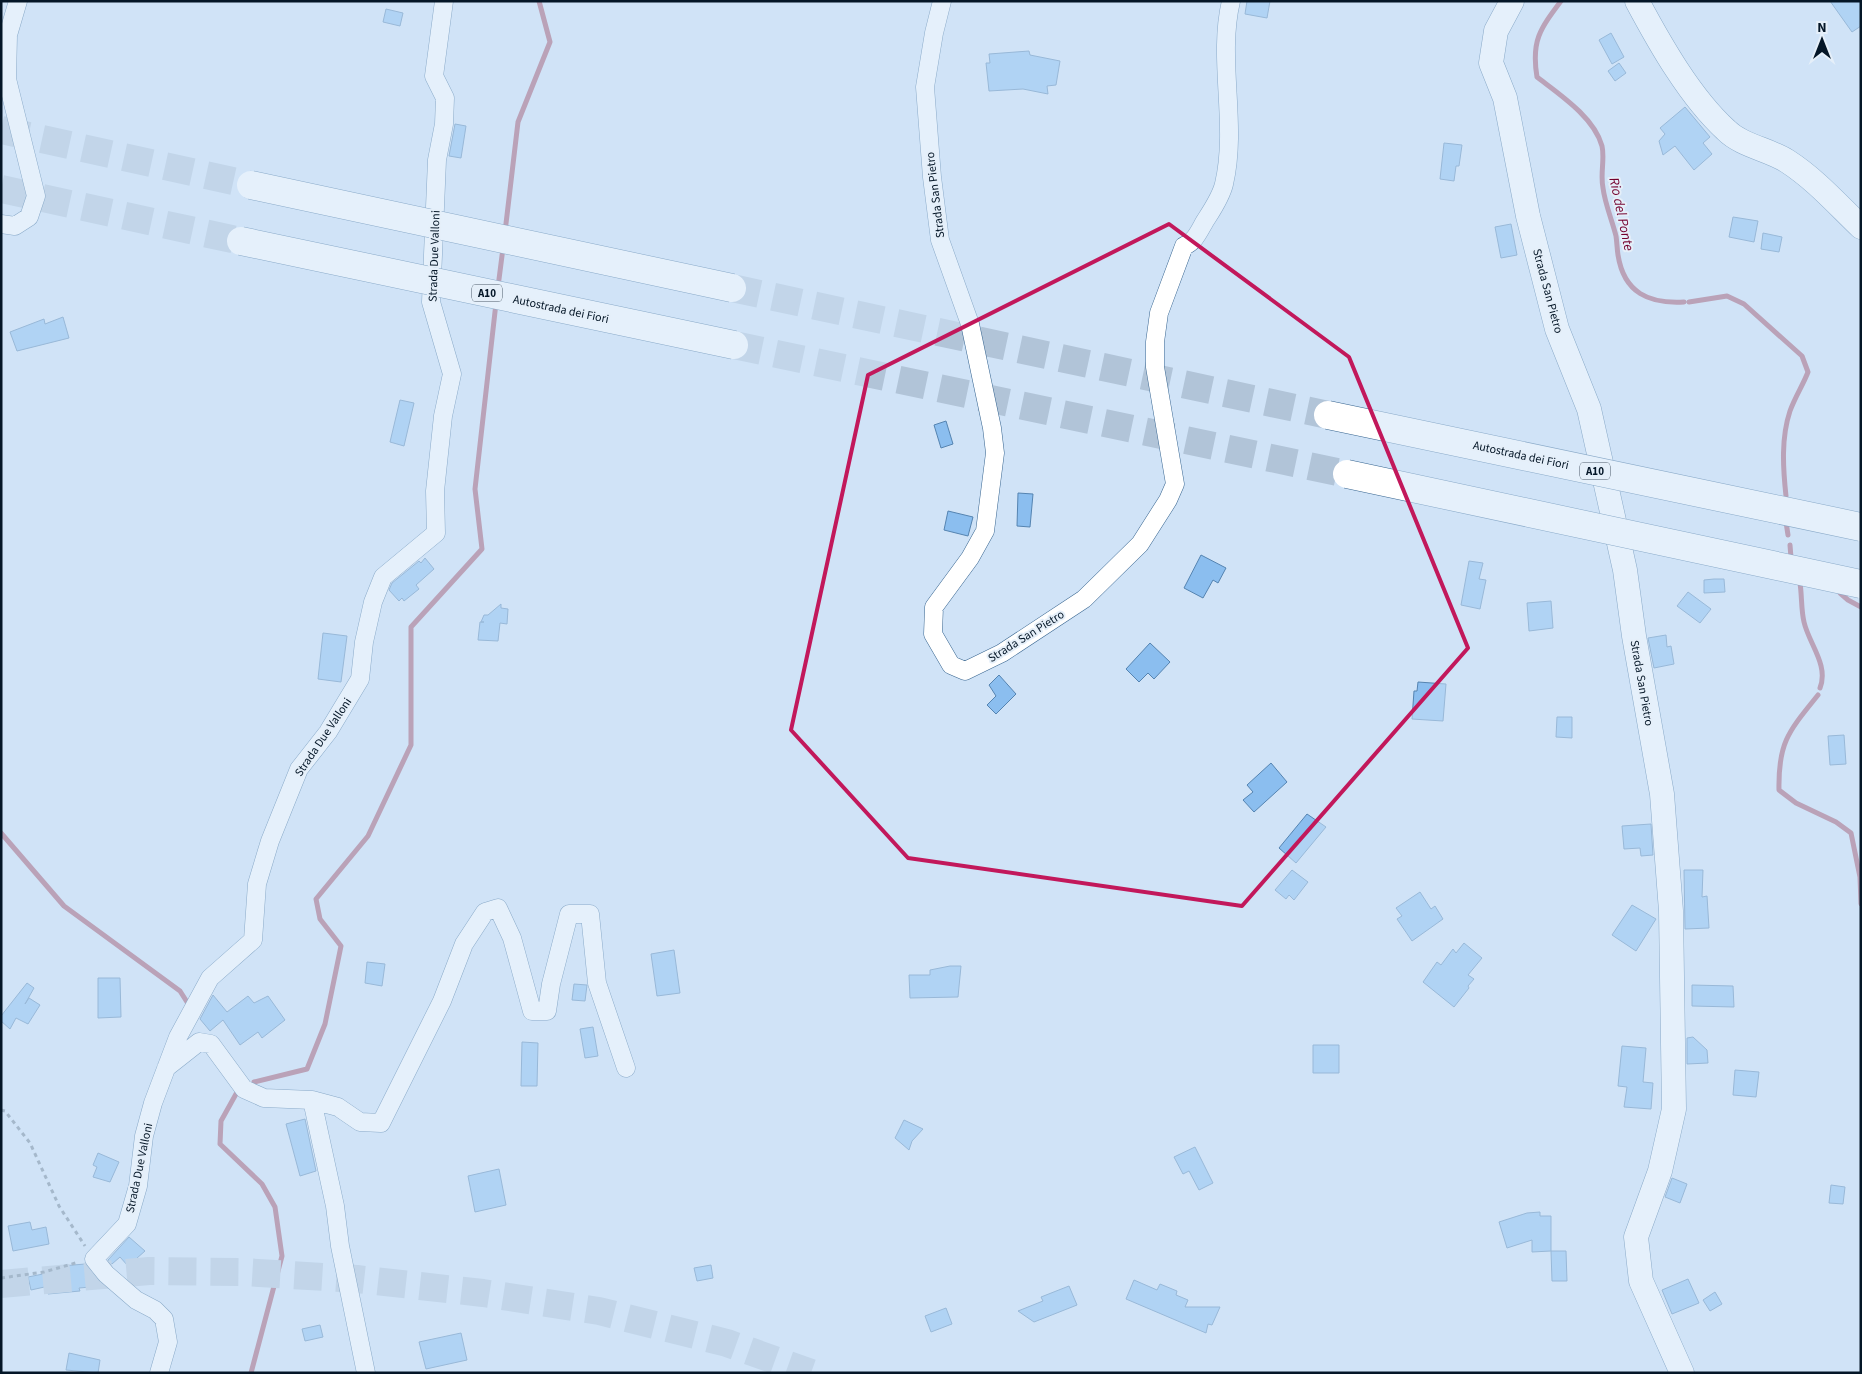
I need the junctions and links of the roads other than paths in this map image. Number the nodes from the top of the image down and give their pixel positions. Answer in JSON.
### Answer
{"nodes":[{"id":1,"x":18,"y":1,"type":"edge"},
{"id":2,"x":444,"y":1,"type":"edge"},
{"id":3,"x":942,"y":1,"type":"edge"},
{"id":4,"x":1231,"y":1,"type":"edge"},
{"id":5,"x":1512,"y":1,"type":"edge"},
{"id":6,"x":1638,"y":1,"type":"edge"},
{"id":7,"x":5,"y":28,"type":"edge"},
{"id":8,"x":251,"y":186,"type":"tunnel mouth"},
{"id":9,"x":1,"y":224,"type":"edge"},
{"id":10,"x":1861,"y":227,"type":"edge"},
{"id":11,"x":241,"y":241,"type":"tunnel mouth"},
{"id":12,"x":732,"y":288,"type":"tunnel mouth"},
{"id":13,"x":734,"y":345,"type":"tunnel mouth"},
{"id":14,"x":1328,"y":415,"type":"tunnel mouth"},
{"id":15,"x":1347,"y":474,"type":"tunnel mouth"},
{"id":16,"x":1861,"y":527,"type":"edge"},
{"id":17,"x":1861,"y":584,"type":"edge"},
{"id":18,"x":626,"y":1068,"type":"dead end"},
{"id":19,"x":166,"y":1069,"type":"junction"},
{"id":20,"x":312,"y":1100,"type":"junction"},
{"id":21,"x":159,"y":1373,"type":"edge"},
{"id":22,"x":366,"y":1373,"type":"edge"},
{"id":23,"x":1682,"y":1373,"type":"edge"}],
"edges":[{"from":1,"to":7,"type":"street"},
{"from":2,"to":19,"type":"street","name":"Strada Due Valloni"},
{"from":3,"to":4,"type":"street","name":"Strada San Pietro"},
{"from":5,"to":23,"type":"street","name":"Strada San Pietro"},
{"from":6,"to":10,"type":"street"},
{"from":7,"to":9,"type":"street"},
{"from":8,"to":12,"type":"highway","bridge":true},
{"from":11,"to":13,"type":"highway","name":"Autostrada dei Fiori","number":"A10","bridge":true},
{"from":14,"to":16,"type":"highway","name":"Autostrada dei Fiori","number":"A10","bridge":true},
{"from":15,"to":17,"type":"highway","bridge":true},
{"from":18,"to":20,"type":"street"},
{"from":19,"to":20,"type":"street"},
{"from":19,"to":21,"type":"street","name":"Strada Due Valloni"},
{"from":20,"to":22,"type":"street"}]}
